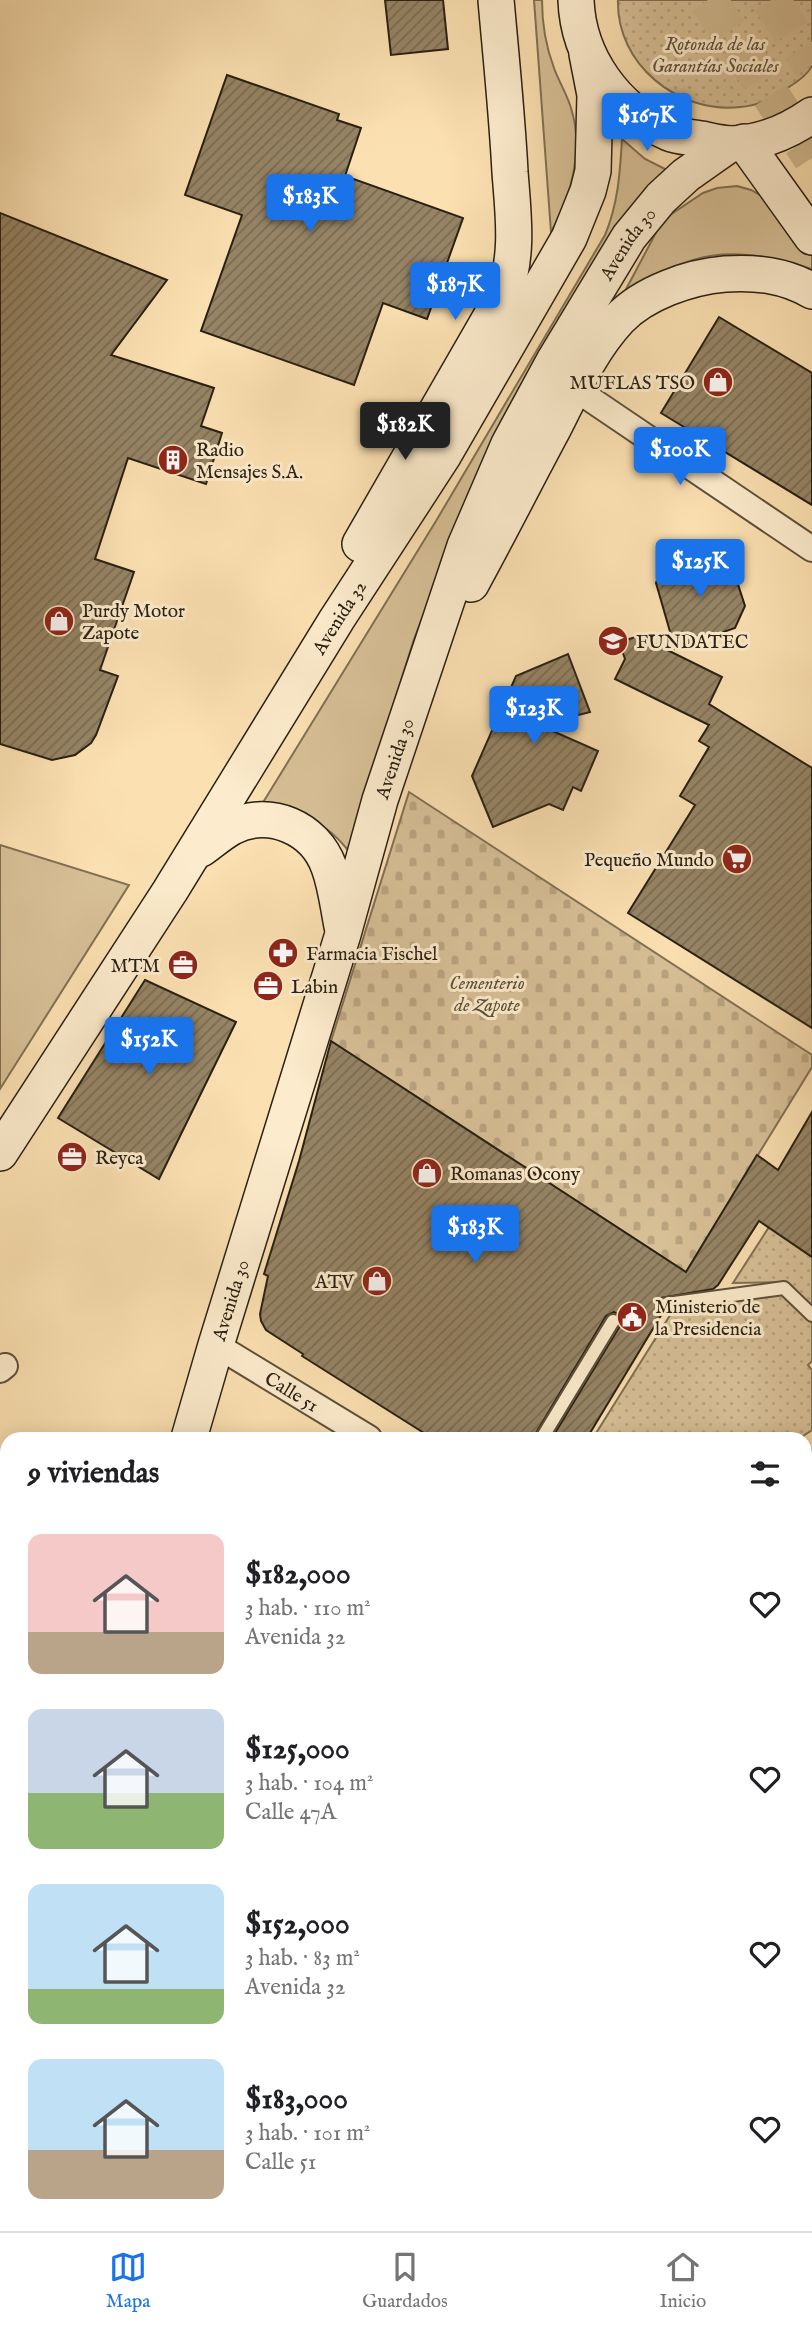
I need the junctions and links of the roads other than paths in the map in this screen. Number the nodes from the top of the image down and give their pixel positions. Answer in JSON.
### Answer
{"nodes":[{"id":1,"x":496,"y":0,"type":"edge"},
{"id":2,"x":576,"y":0,"type":"edge"},
{"id":3,"x":587,"y":54,"type":"junction"},
{"id":4,"x":812,"y":115,"type":"edge"},
{"id":5,"x":737,"y":143,"type":"junction"},
{"id":6,"x":812,"y":237,"type":"edge"},
{"id":7,"x":812,"y":291,"type":"edge"},
{"id":8,"x":574,"y":388,"type":"junction"},
{"id":9,"x":812,"y":549,"type":"edge"},
{"id":10,"x":337,"y":619,"type":"junction"},
{"id":11,"x":433,"y":643,"type":"junction"},
{"id":12,"x":192,"y":855,"type":"junction"},
{"id":13,"x":343,"y":933,"type":"junction"},
{"id":14,"x":0,"y":1153,"type":"edge"},
{"id":15,"x":667,"y":1304,"type":"dead end"},
{"id":16,"x":812,"y":1315,"type":"edge"},
{"id":17,"x":613,"y":1321,"type":"dead end"},
{"id":18,"x":216,"y":1345,"type":"junction"},
{"id":19,"x":192,"y":1432,"type":"edge"},
{"id":20,"x":359,"y":1432,"type":"edge"},
{"id":21,"x":546,"y":1432,"type":"edge"}],
"edges":[{"from":1,"to":10,"type":"main road"},
{"from":2,"to":3,"type":"main road"},
{"from":3,"to":5,"type":"main road"},
{"from":3,"to":10,"type":"main road","name":"Avenida 32"},
{"from":4,"to":5,"type":"main road"},
{"from":5,"to":6,"type":"main road"},
{"from":5,"to":11,"type":"main road","name":"Avenida 30"},
{"from":7,"to":8,"type":"main road"},
{"from":8,"to":9,"type":"street"},
{"from":8,"to":11,"type":"main road"},
{"from":10,"to":12,"type":"main road","name":"Avenida 32"},
{"from":11,"to":13,"type":"main road","name":"Avenida 30"},
{"from":12,"to":13,"type":"main road"},
{"from":12,"to":14,"type":"main road","name":"Avenida 32"},
{"from":13,"to":18,"type":"main road","name":"Avenida 30"},
{"from":15,"to":16,"type":"lane"},
{"from":17,"to":21,"type":"lane"},
{"from":18,"to":19,"type":"main road","name":"Avenida 30"},
{"from":18,"to":20,"type":"street","name":"Calle 51"}]}
